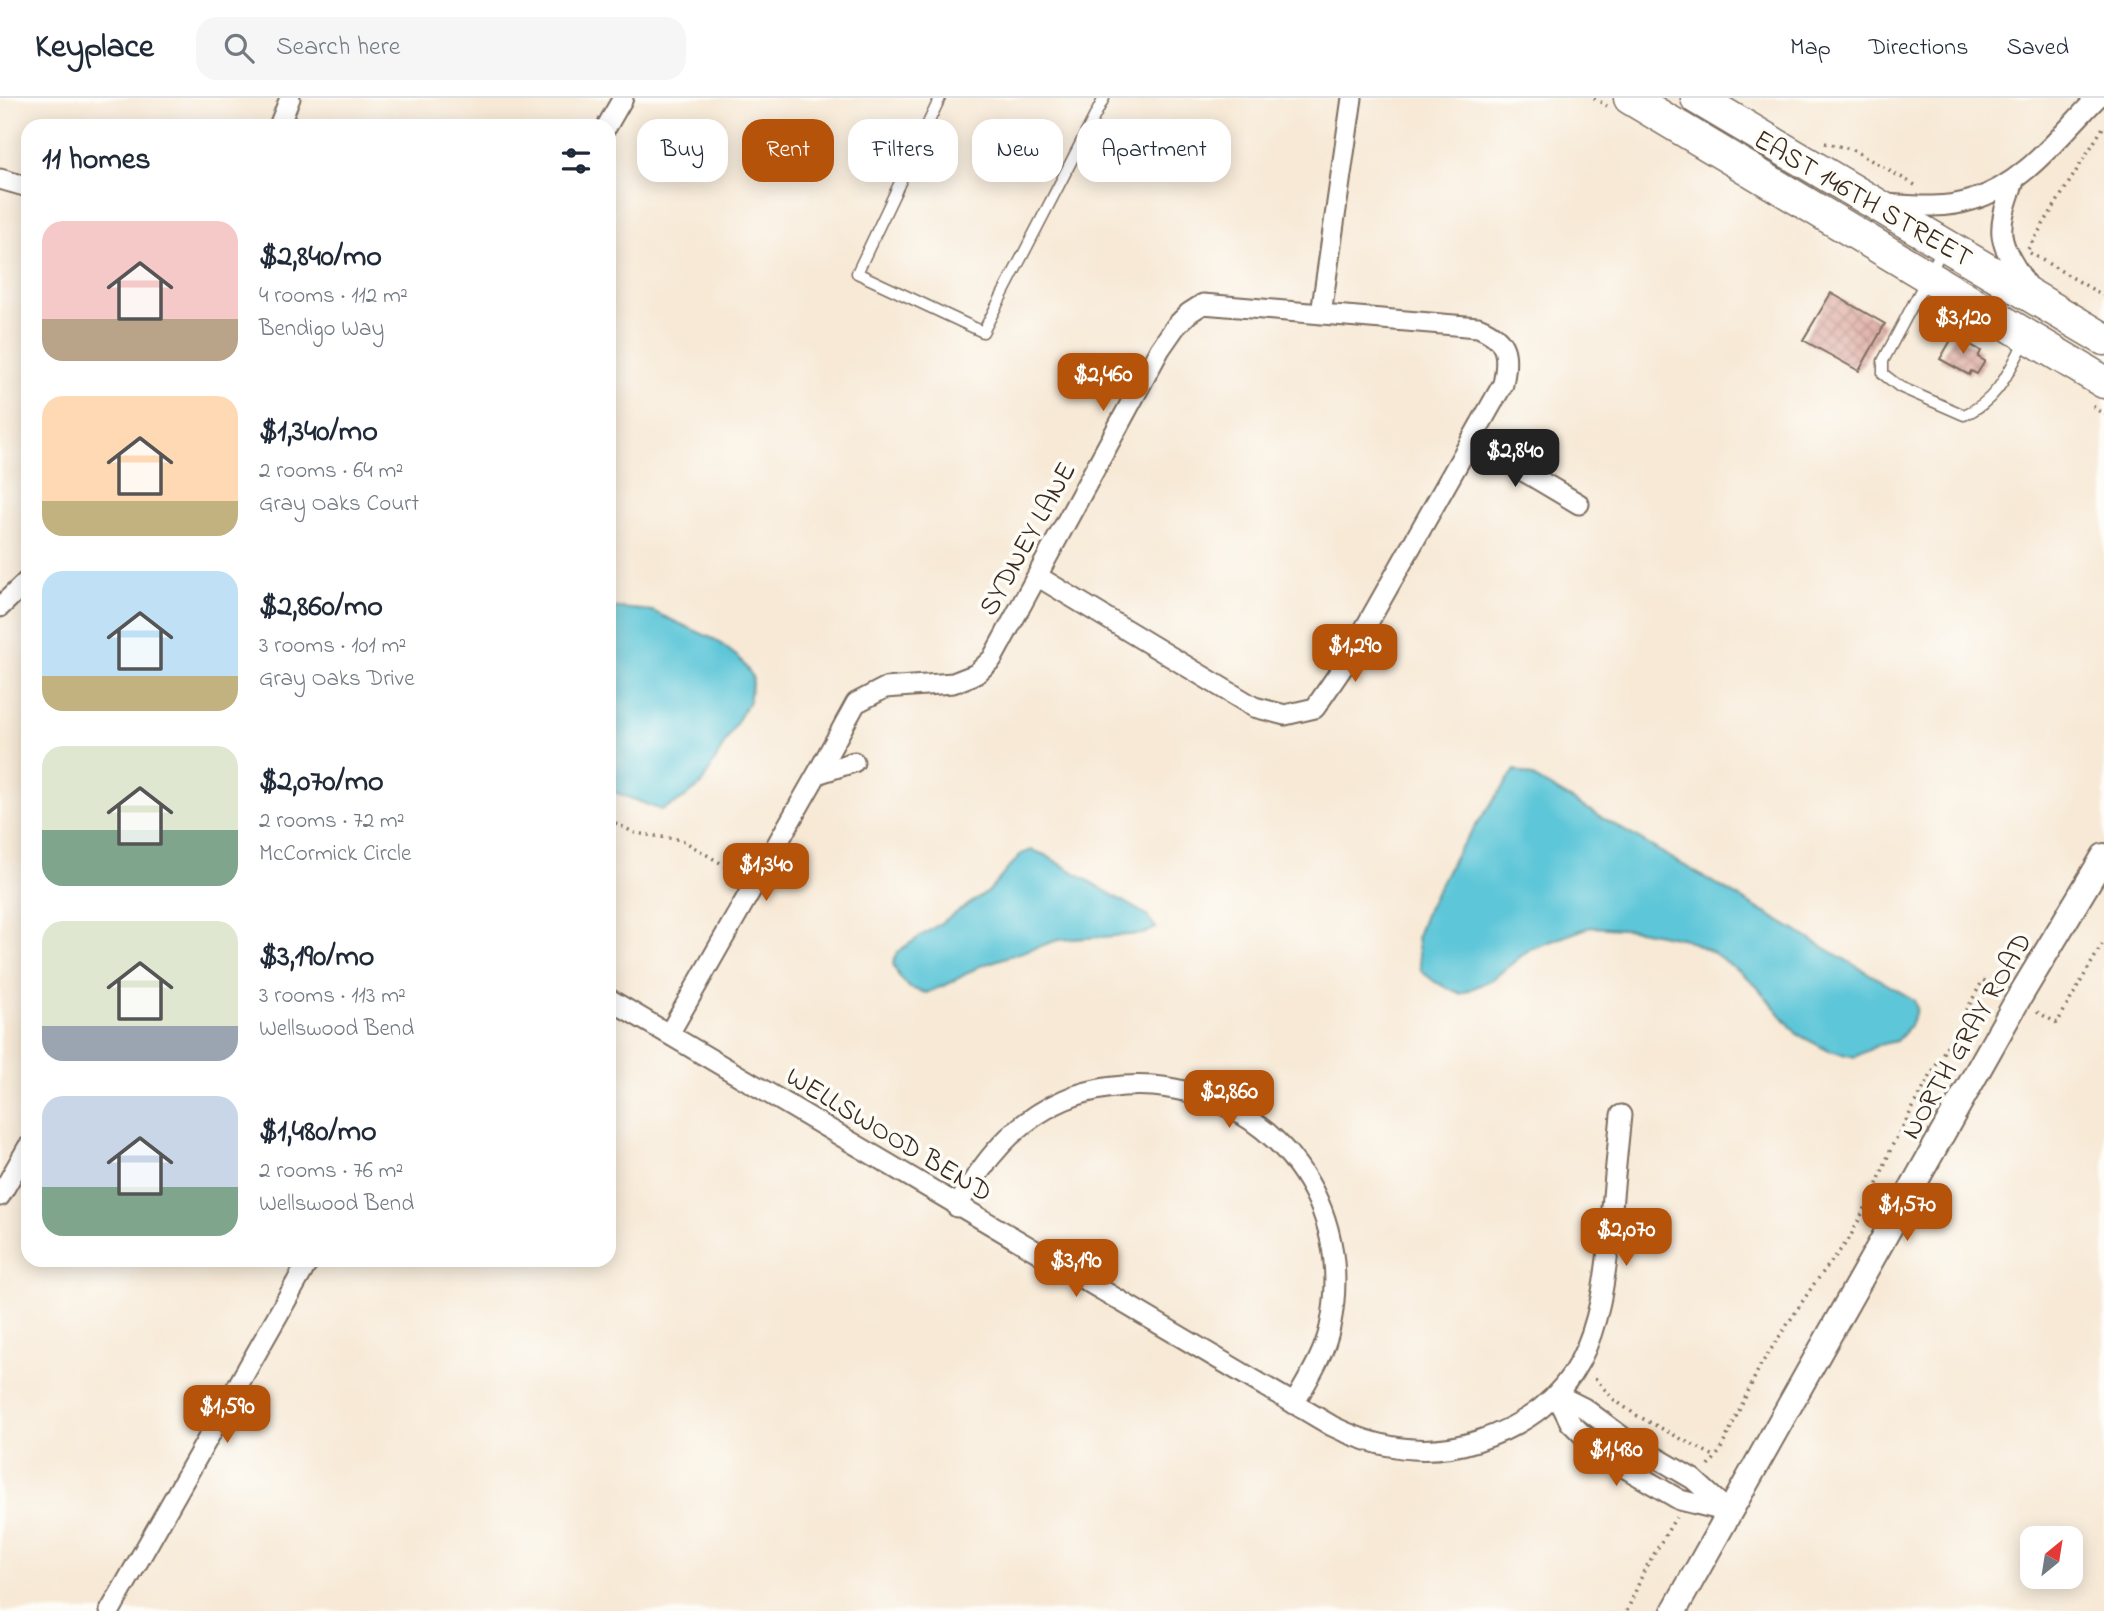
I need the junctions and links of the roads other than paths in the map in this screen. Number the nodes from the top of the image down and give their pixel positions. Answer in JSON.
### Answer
{"nodes":[{"id":1,"x":290,"y":98,"type":"edge"},
{"id":2,"x":623,"y":98,"type":"edge"},
{"id":3,"x":940,"y":98,"type":"edge"},
{"id":4,"x":1104,"y":98,"type":"edge"},
{"id":5,"x":1352,"y":98,"type":"edge"},
{"id":6,"x":1629,"y":98,"type":"edge"},
{"id":7,"x":1697,"y":98,"type":"edge"},
{"id":8,"x":2098,"y":98,"type":"edge"},
{"id":9,"x":282,"y":119,"type":"edge"},
{"id":10,"x":611,"y":119,"type":"edge"},
{"id":11,"x":0,"y":179,"type":"edge"},
{"id":12,"x":2014,"y":181,"type":"junction"},
{"id":13,"x":21,"y":185,"type":"edge"},
{"id":14,"x":1875,"y":203,"type":"junction"},
{"id":15,"x":1945,"y":245,"type":"junction"},
{"id":16,"x":1927,"y":275,"type":"junction"},
{"id":17,"x":2032,"y":296,"type":"junction"},
{"id":18,"x":1321,"y":314,"type":"junction"},
{"id":19,"x":2028,"y":335,"type":"junction"},
{"id":20,"x":2104,"y":339,"type":"edge"},
{"id":21,"x":2104,"y":382,"type":"edge"},
{"id":22,"x":1471,"y":440,"type":"junction"},
{"id":23,"x":1579,"y":504,"type":"dead end"},
{"id":24,"x":1037,"y":576,"type":"junction"},
{"id":25,"x":21,"y":587,"type":"edge"},
{"id":26,"x":0,"y":607,"type":"edge"},
{"id":27,"x":854,"y":762,"type":"dead end"},
{"id":28,"x":817,"y":774,"type":"junction"},
{"id":29,"x":2104,"y":856,"type":"edge"},
{"id":30,"x":616,"y":1003,"type":"edge"},
{"id":31,"x":669,"y":1034,"type":"junction"},
{"id":32,"x":1621,"y":1115,"type":"dead end"},
{"id":33,"x":21,"y":1159,"type":"edge"},
{"id":34,"x":0,"y":1196,"type":"edge"},
{"id":35,"x":957,"y":1207,"type":"junction"},
{"id":36,"x":305,"y":1267,"type":"edge"},
{"id":37,"x":1556,"y":1394,"type":"junction"},
{"id":38,"x":1294,"y":1404,"type":"junction"},
{"id":39,"x":1729,"y":1513,"type":"junction"},
{"id":40,"x":110,"y":1611,"type":"edge"},
{"id":41,"x":1674,"y":1611,"type":"edge"}],
"edges":[{"from":1,"to":9,"type":"street"},
{"from":2,"to":10,"type":"street"},
{"from":3,"to":4,"type":"lane"},
{"from":5,"to":18,"type":"street"},
{"from":6,"to":16,"type":"main road","name":"EAST 146TH STREET"},
{"from":7,"to":14,"type":"main road","name":"EAST 146TH STREET"},
{"from":8,"to":12,"type":"street"},
{"from":11,"to":13,"type":"street"},
{"from":12,"to":14,"type":"street"},
{"from":12,"to":17,"type":"street"},
{"from":14,"to":15,"type":"main road","name":"EAST 146TH STREET"},
{"from":15,"to":16,"type":"lane"},
{"from":15,"to":17,"type":"main road","name":"EAST 146TH STREET"},
{"from":16,"to":19,"type":"main road","name":"EAST 146TH STREET"},
{"from":16,"to":19,"type":"lane"},
{"from":17,"to":20,"type":"main road","name":"EAST 146TH STREET"},
{"from":18,"to":22,"type":"street","name":"SYDNEY LANE"},
{"from":18,"to":24,"type":"street","name":"SYDNEY LANE"},
{"from":19,"to":21,"type":"main road","name":"EAST 146TH STREET"},
{"from":22,"to":23,"type":"street"},
{"from":22,"to":24,"type":"street"},
{"from":24,"to":28,"type":"street","name":"SYDNEY LANE"},
{"from":25,"to":26,"type":"street"},
{"from":27,"to":28,"type":"street"},
{"from":28,"to":31,"type":"street","name":"SYDNEY LANE"},
{"from":29,"to":39,"type":"street","name":"NORTH GRAY ROAD"},
{"from":30,"to":31,"type":"street","name":"WELLSWOOD BEND"},
{"from":31,"to":35,"type":"street","name":"WELLSWOOD BEND"},
{"from":32,"to":37,"type":"street","name":"WELLSWOOD BEND"},
{"from":33,"to":34,"type":"street"},
{"from":35,"to":38,"type":"street","name":"WELLSWOOD BEND"},
{"from":35,"to":38,"type":"street"},
{"from":36,"to":40,"type":"street"},
{"from":37,"to":38,"type":"street","name":"WELLSWOOD BEND"},
{"from":37,"to":39,"type":"street"},
{"from":37,"to":39,"type":"street"},
{"from":39,"to":41,"type":"street","name":"NORTH GRAY ROAD"}]}
